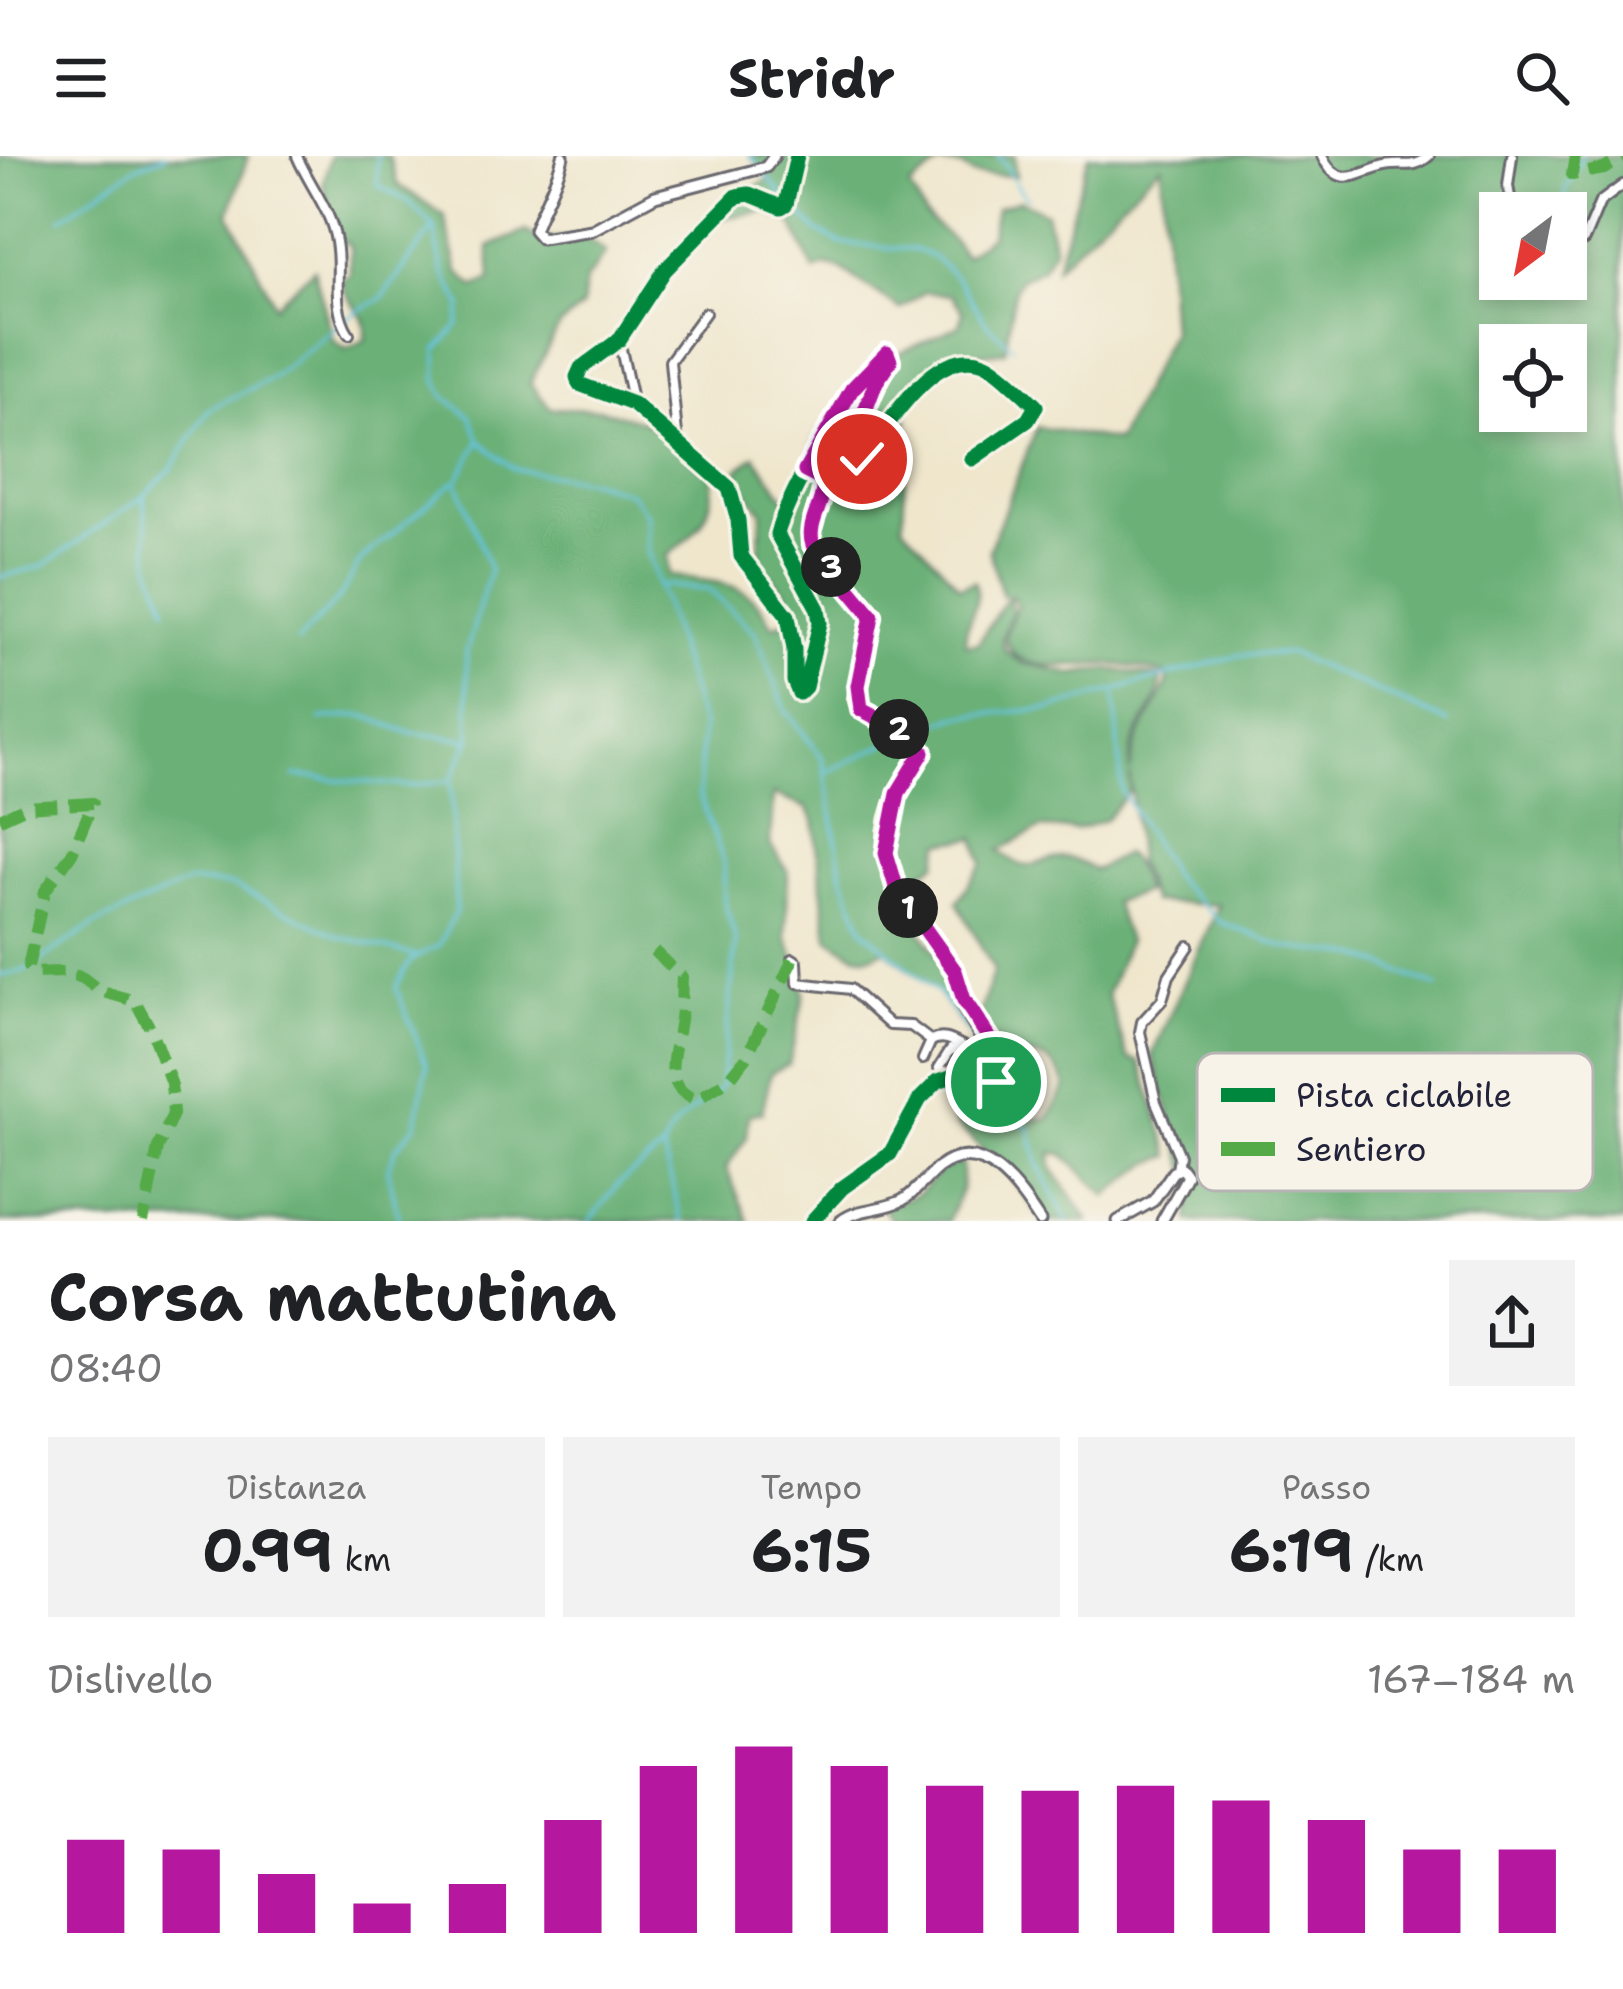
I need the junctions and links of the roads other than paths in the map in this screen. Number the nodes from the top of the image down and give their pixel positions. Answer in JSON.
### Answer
{"nodes":[{"id":1,"x":297,"y":156,"type":"edge"},
{"id":2,"x":563,"y":156,"type":"edge"},
{"id":3,"x":774,"y":156,"type":"edge"},
{"id":4,"x":797,"y":156,"type":"edge"},
{"id":5,"x":1322,"y":156,"type":"edge"},
{"id":6,"x":1429,"y":156,"type":"edge"},
{"id":7,"x":1512,"y":156,"type":"edge"},
{"id":8,"x":1623,"y":185,"type":"edge"},
{"id":9,"x":1508,"y":192,"type":"edge"},
{"id":10,"x":1587,"y":234,"type":"edge"},
{"id":11,"x":705,"y":313,"type":"dead end"},
{"id":12,"x":345,"y":327,"type":"dead end"},
{"id":13,"x":619,"y":340,"type":"junction"},
{"id":14,"x":633,"y":404,"type":"junction"},
{"id":15,"x":686,"y":453,"type":"junction"},
{"id":16,"x":972,"y":459,"type":"dead end"},
{"id":17,"x":805,"y":471,"type":"junction"},
{"id":18,"x":1189,"y":946,"type":"dead end"},
{"id":19,"x":793,"y":959,"type":"dead end"},
{"id":20,"x":964,"y":1000,"type":"junction"},
{"id":21,"x":931,"y":1041,"type":"junction"},
{"id":22,"x":975,"y":1050,"type":"junction"},
{"id":23,"x":923,"y":1060,"type":"dead end"},
{"id":24,"x":939,"y":1068,"type":"dead end"},
{"id":25,"x":1177,"y":1169,"type":"junction"},
{"id":26,"x":812,"y":1221,"type":"edge"},
{"id":27,"x":841,"y":1221,"type":"edge"},
{"id":28,"x":1040,"y":1221,"type":"edge"},
{"id":29,"x":1118,"y":1221,"type":"edge"},
{"id":30,"x":1162,"y":1221,"type":"edge"}],
"edges":[{"from":1,"to":12,"type":"street"},
{"from":2,"to":3,"type":"street"},
{"from":4,"to":13,"type":"street"},
{"from":5,"to":6,"type":"street"},
{"from":7,"to":9,"type":"street"},
{"from":8,"to":10,"type":"street"},
{"from":11,"to":15,"type":"street"},
{"from":13,"to":14,"type":"street"},
{"from":13,"to":14,"type":"street"},
{"from":14,"to":15,"type":"street"},
{"from":15,"to":17,"type":"street"},
{"from":16,"to":17,"type":"street"},
{"from":17,"to":20,"type":"street"},
{"from":18,"to":25,"type":"street"},
{"from":19,"to":21,"type":"street"},
{"from":20,"to":22,"type":"street"},
{"from":20,"to":26,"type":"street"},
{"from":21,"to":22,"type":"street"},
{"from":21,"to":23,"type":"street"},
{"from":22,"to":24,"type":"street"},
{"from":25,"to":29,"type":"street"},
{"from":25,"to":30,"type":"street"},
{"from":27,"to":28,"type":"street"}]}
